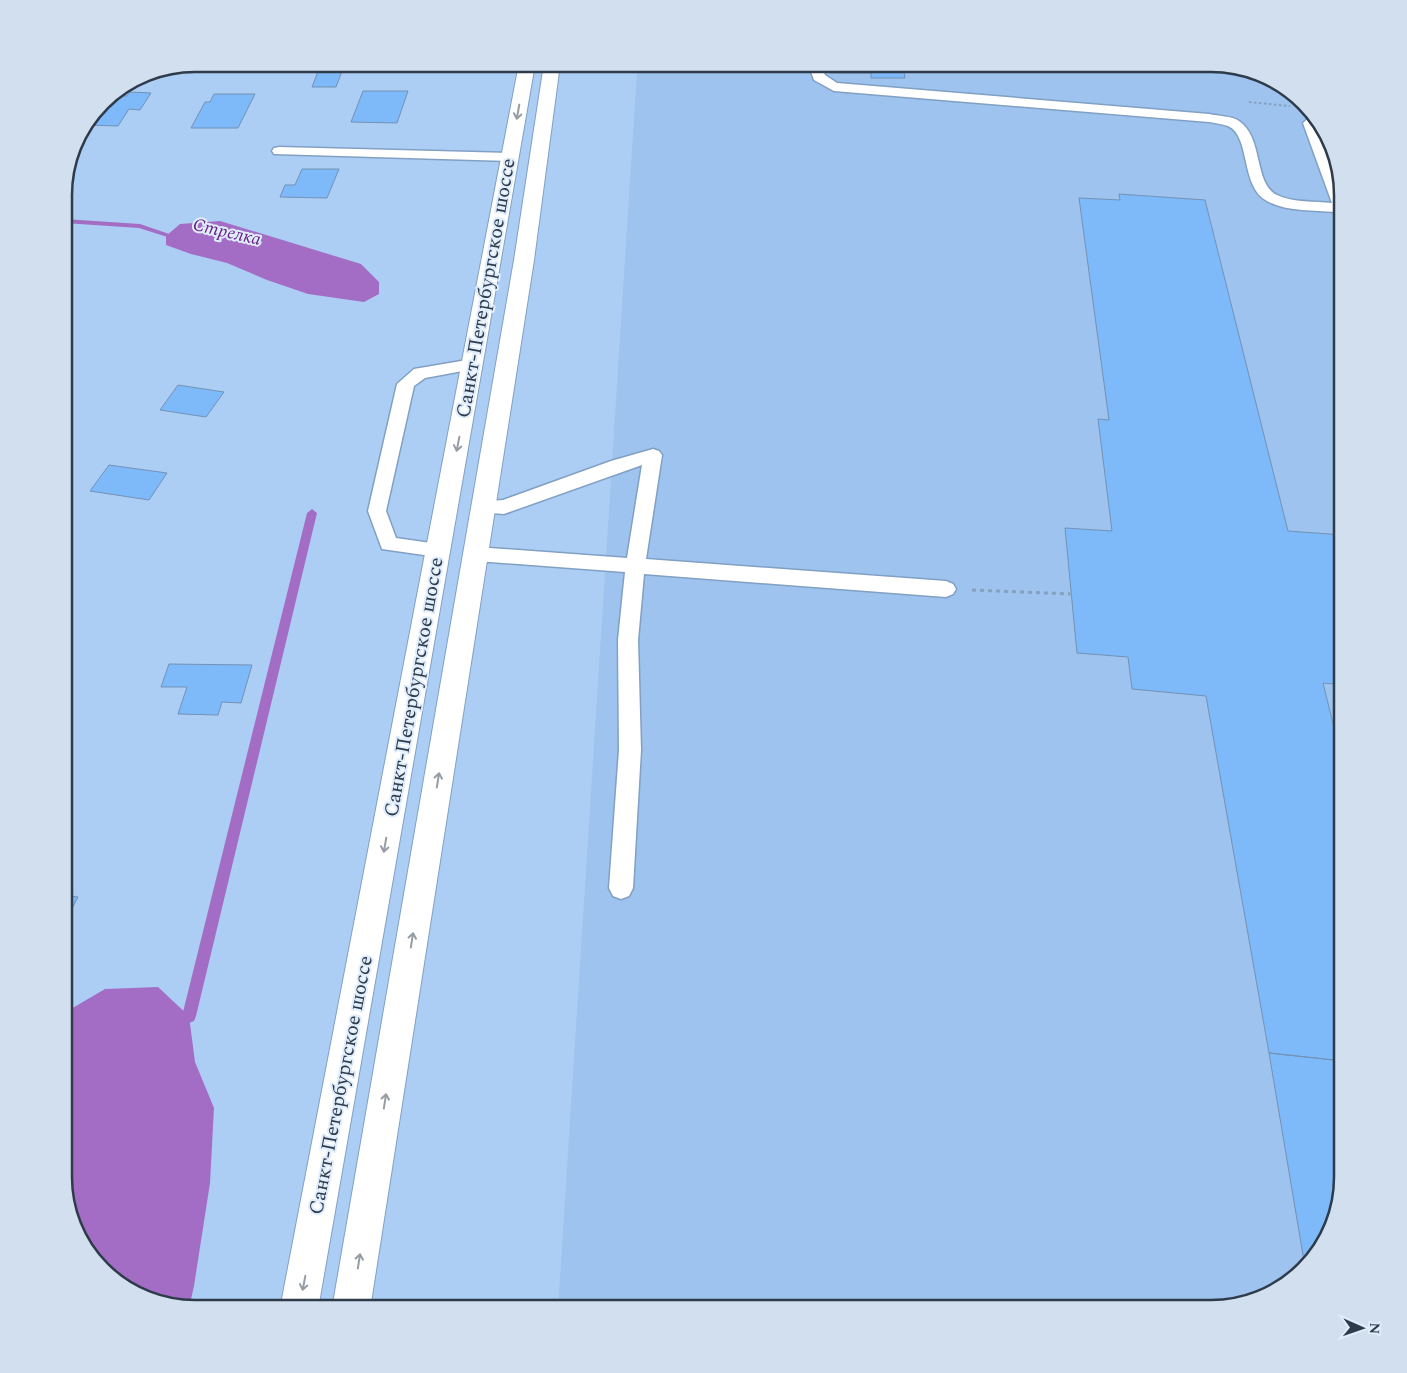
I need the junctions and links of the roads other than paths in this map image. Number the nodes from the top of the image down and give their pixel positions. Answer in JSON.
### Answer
{"nodes":[{"id":1,"x":525,"y":73,"type":"edge"},
{"id":2,"x":551,"y":73,"type":"edge"},
{"id":3,"x":817,"y":73,"type":"edge"},
{"id":4,"x":1310,"y":123,"type":"edge"},
{"id":5,"x":279,"y":150,"type":"dead end"},
{"id":6,"x":510,"y":157,"type":"junction"},
{"id":7,"x":1334,"y":188,"type":"edge"},
{"id":8,"x":1334,"y":210,"type":"edge"},
{"id":9,"x":473,"y":364,"type":"junction"},
{"id":10,"x":484,"y":507,"type":"junction"},
{"id":11,"x":438,"y":550,"type":"junction"},
{"id":12,"x":476,"y":554,"type":"junction"},
{"id":13,"x":635,"y":566,"type":"junction"},
{"id":14,"x":946,"y":589,"type":"dead end"},
{"id":15,"x":621,"y":888,"type":"dead end"},
{"id":16,"x":301,"y":1300,"type":"edge"},
{"id":17,"x":352,"y":1300,"type":"edge"}],
"edges":[{"from":1,"to":6,"type":"main road","name":"Санкт-Петербургское шоссе","one_way":true},
{"from":2,"to":10,"type":"main road","name":"Санкт-Петербургское шоссе"},
{"from":3,"to":8,"type":"lane"},
{"from":4,"to":7,"type":"lane"},
{"from":5,"to":6,"type":"lane"},
{"from":6,"to":9,"type":"main road","name":"Санкт-Петербургское шоссе"},
{"from":9,"to":11,"type":"main road","name":"Санкт-Петербургское шоссе","one_way":true},
{"from":9,"to":11,"type":"lane"},
{"from":10,"to":12,"type":"main road","name":"Санкт-Петербургское шоссе"},
{"from":10,"to":13,"type":"lane"},
{"from":11,"to":16,"type":"main road","name":"Санкт-Петербургское шоссе","one_way":true},
{"from":12,"to":13,"type":"lane"},
{"from":17,"to":12,"type":"main road","name":"Санкт-Петербургское шоссе","one_way":true},
{"from":13,"to":14,"type":"lane"},
{"from":13,"to":15,"type":"lane"}]}
